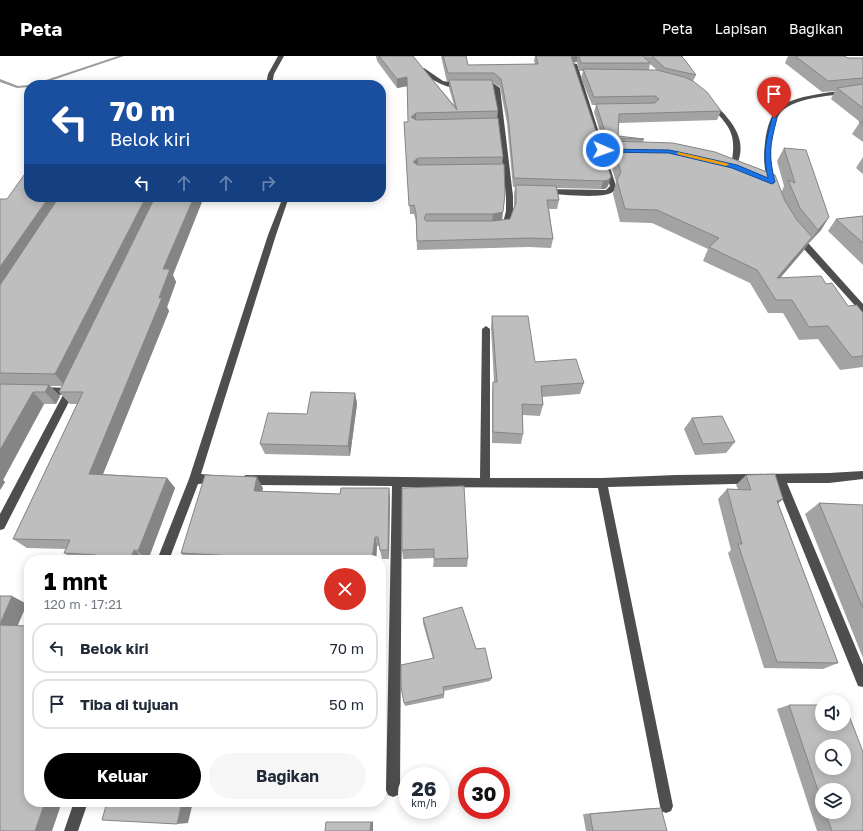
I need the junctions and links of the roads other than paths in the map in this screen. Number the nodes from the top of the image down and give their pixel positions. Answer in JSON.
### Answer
{"nodes":[{"id":1,"x":282,"y":56,"type":"edge"},
{"id":2,"x":574,"y":64,"type":"edge"},
{"id":3,"x":422,"y":69,"type":"edge"},
{"id":4,"x":576,"y":74,"type":"junction"},
{"id":5,"x":584,"y":74,"type":"edge"},
{"id":6,"x":270,"y":80,"type":"edge"},
{"id":7,"x":470,"y":85,"type":"edge"},
{"id":8,"x":478,"y":85,"type":"edge"},
{"id":9,"x":862,"y":92,"type":"edge"},
{"id":10,"x":706,"y":96,"type":"edge"},
{"id":11,"x":589,"y":109,"type":"junction"},
{"id":12,"x":597,"y":109,"type":"edge"},
{"id":13,"x":503,"y":123,"type":"junction"},
{"id":14,"x":495,"y":124,"type":"edge"},
{"id":15,"x":603,"y":150,"type":"junction"},
{"id":16,"x":611,"y":150,"type":"edge"},
{"id":17,"x":734,"y":167,"type":"edge"},
{"id":18,"x":538,"y":191,"type":"edge"},
{"id":19,"x":776,"y":195,"type":"edge"},
{"id":20,"x":284,"y":202,"type":"edge"},
{"id":21,"x":492,"y":226,"type":"edge"},
{"id":22,"x":791,"y":228,"type":"edge"},
{"id":23,"x":863,"y":309,"type":"edge"},
{"id":24,"x":486,"y":329,"type":"dead end"},
{"id":25,"x":31,"y":391,"type":"edge"},
{"id":26,"x":863,"y":475,"type":"edge"},
{"id":27,"x":194,"y":479,"type":"junction"},
{"id":28,"x":780,"y":479,"type":"junction"},
{"id":29,"x":397,"y":482,"type":"junction"},
{"id":30,"x":485,"y":483,"type":"junction"},
{"id":31,"x":602,"y":483,"type":"junction"},
{"id":32,"x":0,"y":525,"type":"edge"},
{"id":33,"x":165,"y":555,"type":"edge"},
{"id":34,"x":863,"y":681,"type":"edge"},
{"id":35,"x":392,"y":790,"type":"dead end"},
{"id":36,"x":666,"y":806,"type":"dead end"},
{"id":37,"x":79,"y":807,"type":"edge"},
{"id":38,"x":71,"y":831,"type":"edge"}],
"edges":[{"from":1,"to":6,"type":"street"},
{"from":2,"to":4,"type":"street"},
{"from":3,"to":7,"type":"street"},
{"from":4,"to":5,"type":"street"},
{"from":4,"to":11,"type":"street"},
{"from":8,"to":13,"type":"street"},
{"from":9,"to":19,"type":"street"},
{"from":10,"to":17,"type":"street"},
{"from":11,"to":12,"type":"street"},
{"from":11,"to":15,"type":"street"},
{"from":13,"to":14,"type":"street"},
{"from":13,"to":21,"type":"street"},
{"from":15,"to":16,"type":"street"},
{"from":15,"to":18,"type":"street"},
{"from":20,"to":27,"type":"street"},
{"from":22,"to":23,"type":"street"},
{"from":24,"to":30,"type":"street"},
{"from":25,"to":32,"type":"street"},
{"from":26,"to":28,"type":"street"},
{"from":27,"to":29,"type":"street"},
{"from":27,"to":33,"type":"street"},
{"from":28,"to":31,"type":"street"},
{"from":28,"to":34,"type":"street"},
{"from":29,"to":30,"type":"street"},
{"from":29,"to":35,"type":"street"},
{"from":30,"to":31,"type":"street"},
{"from":31,"to":36,"type":"street"},
{"from":37,"to":38,"type":"street"}]}
